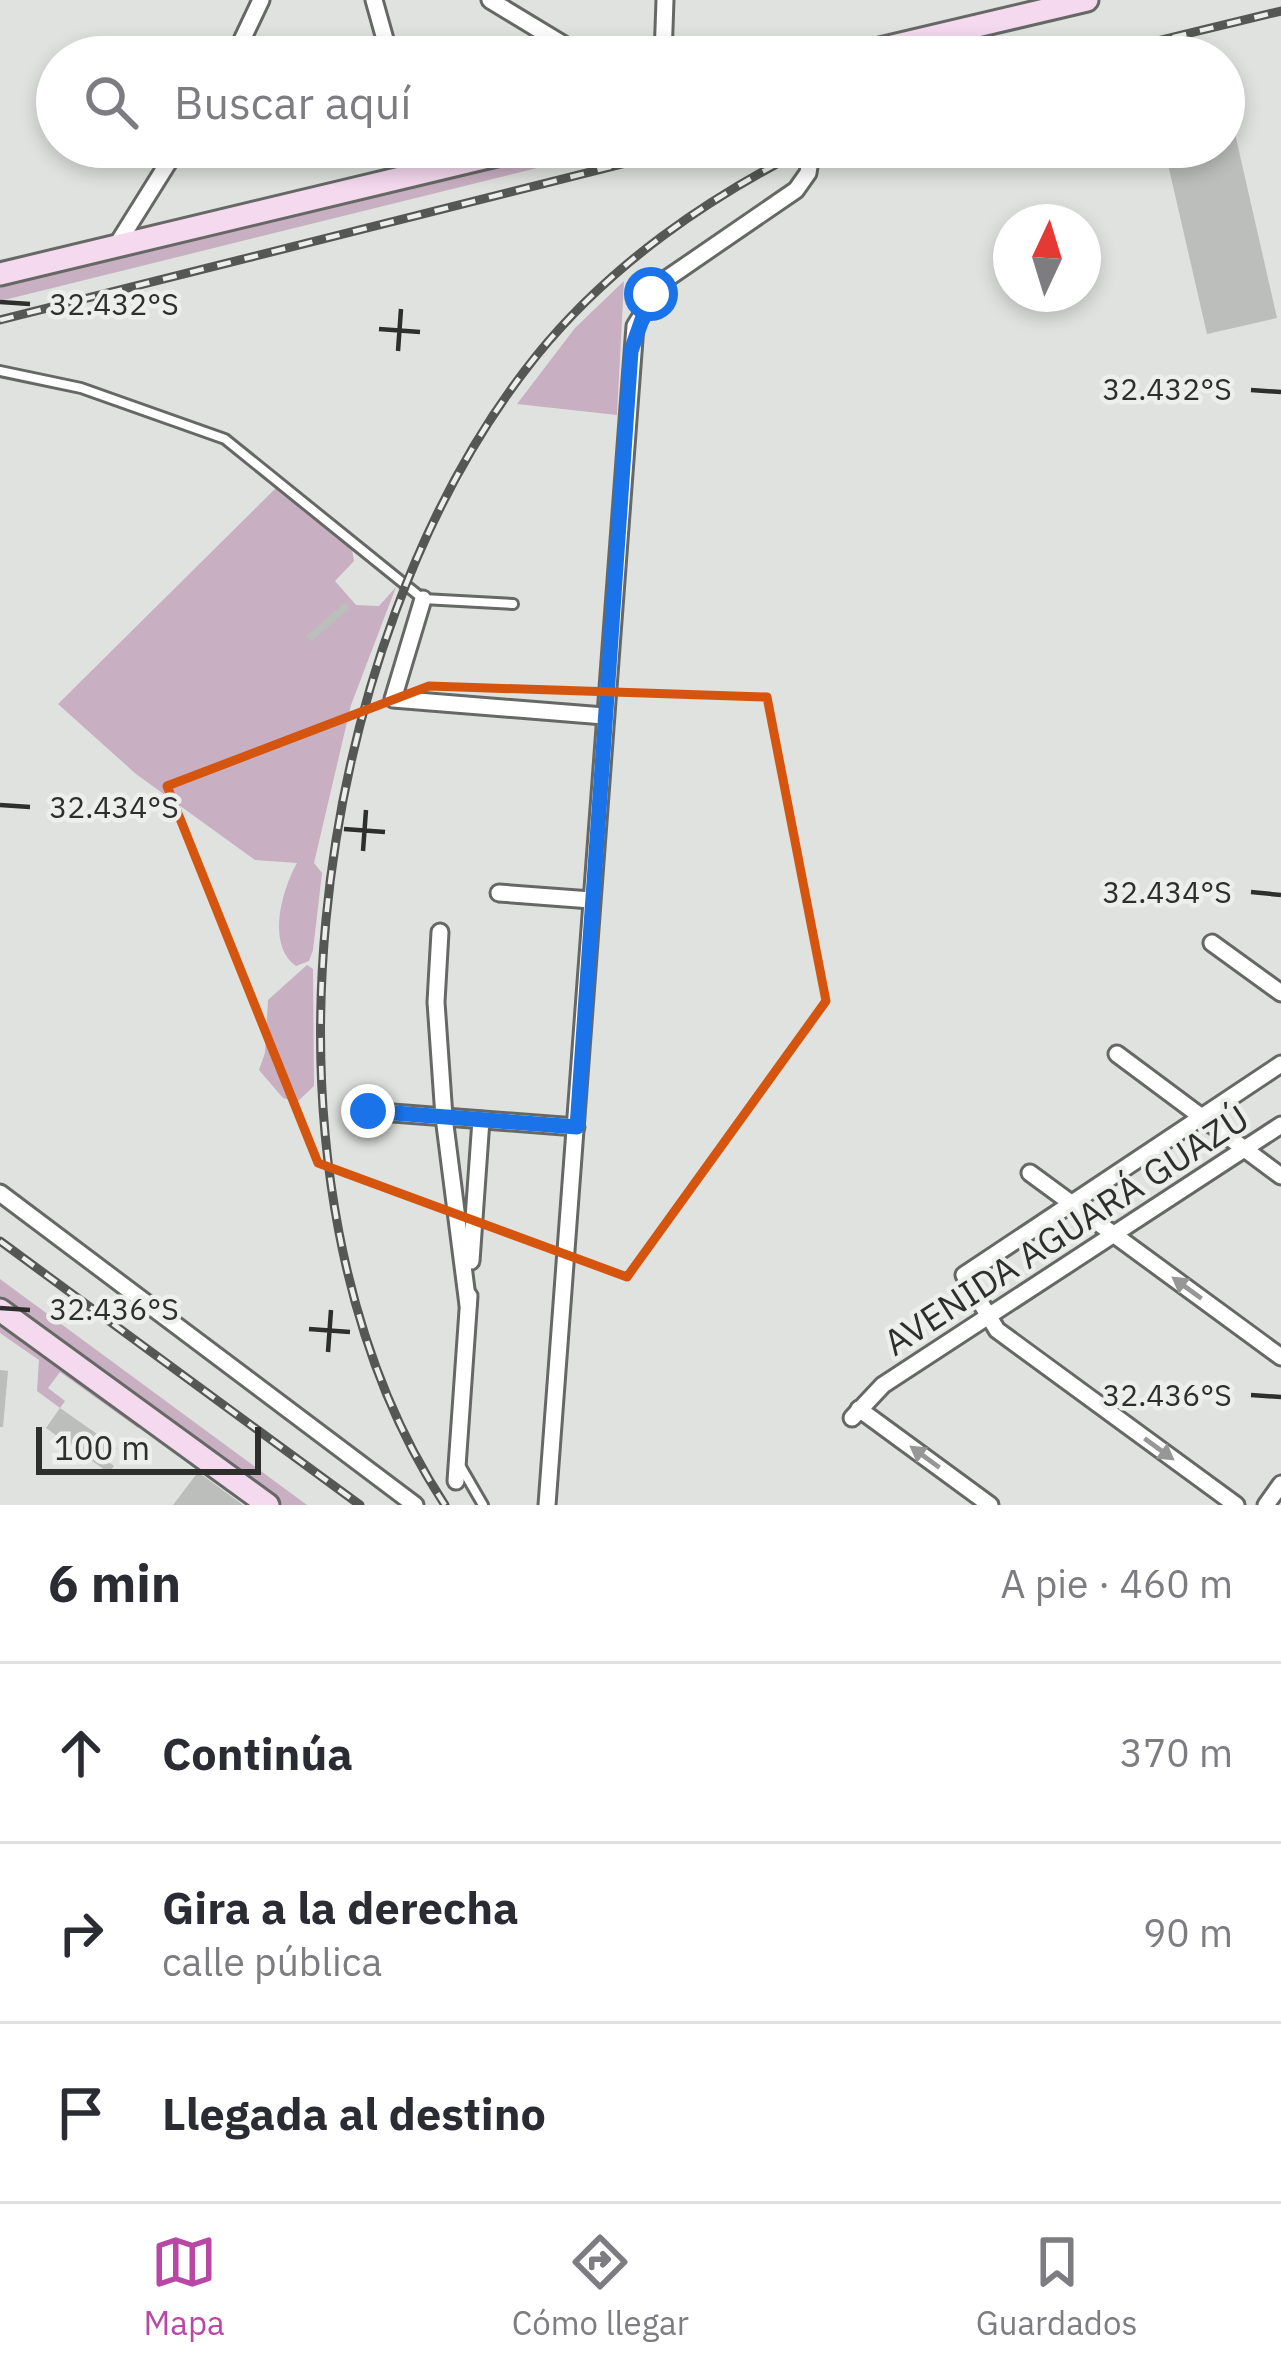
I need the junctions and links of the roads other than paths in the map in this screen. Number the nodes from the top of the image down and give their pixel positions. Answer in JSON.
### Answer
{"nodes":[{"id":1,"x":261,"y":0,"type":"edge"},
{"id":2,"x":374,"y":0,"type":"edge"},
{"id":3,"x":490,"y":0,"type":"edge"},
{"id":4,"x":665,"y":0,"type":"edge"},
{"id":5,"x":1087,"y":0,"type":"edge"},
{"id":6,"x":244,"y":36,"type":"edge"},
{"id":7,"x":384,"y":36,"type":"edge"},
{"id":8,"x":549,"y":36,"type":"edge"},
{"id":9,"x":664,"y":36,"type":"edge"},
{"id":10,"x":935,"y":36,"type":"edge"},
{"id":11,"x":165,"y":168,"type":"edge"},
{"id":12,"x":421,"y":168,"type":"edge"},
{"id":13,"x":447,"y":168,"type":"edge"},
{"id":14,"x":809,"y":168,"type":"edge"},
{"id":15,"x":423,"y":174,"type":"junction"},
{"id":16,"x":115,"y":249,"type":"junction"},
{"id":17,"x":0,"y":274,"type":"edge"},
{"id":18,"x":0,"y":371,"type":"edge"},
{"id":19,"x":424,"y":599,"type":"junction"},
{"id":20,"x":513,"y":604,"type":"dead end"},
{"id":21,"x":604,"y":716,"type":"junction"},
{"id":22,"x":499,"y":893,"type":"dead end"},
{"id":23,"x":591,"y":900,"type":"junction"},
{"id":24,"x":440,"y":932,"type":"dead end"},
{"id":25,"x":1212,"y":943,"type":"dead end"},
{"id":26,"x":1281,"y":993,"type":"edge"},
{"id":27,"x":1118,"y":1054,"type":"dead end"},
{"id":28,"x":1281,"y":1064,"type":"edge"},
{"id":29,"x":368,"y":1111,"type":"dead end"},
{"id":30,"x":444,"y":1117,"type":"junction"},
{"id":31,"x":1204,"y":1117,"type":"junction"},
{"id":32,"x":482,"y":1120,"type":"junction"},
{"id":33,"x":1281,"y":1125,"type":"edge"},
{"id":34,"x":577,"y":1127,"type":"junction"},
{"id":35,"x":1245,"y":1149,"type":"junction"},
{"id":36,"x":1030,"y":1173,"type":"dead end"},
{"id":37,"x":1281,"y":1176,"type":"edge"},
{"id":38,"x":0,"y":1193,"type":"edge"},
{"id":39,"x":1072,"y":1203,"type":"junction"},
{"id":40,"x":1114,"y":1234,"type":"junction"},
{"id":41,"x":468,"y":1305,"type":"junction"},
{"id":42,"x":0,"y":1310,"type":"edge"},
{"id":43,"x":987,"y":1317,"type":"junction"},
{"id":44,"x":1281,"y":1357,"type":"edge"},
{"id":45,"x":457,"y":1460,"type":"junction"},
{"id":46,"x":456,"y":1481,"type":"dead end"},
{"id":47,"x":1281,"y":1484,"type":"edge"},
{"id":48,"x":268,"y":1505,"type":"edge"},
{"id":49,"x":416,"y":1505,"type":"edge"},
{"id":50,"x":483,"y":1505,"type":"edge"},
{"id":51,"x":547,"y":1505,"type":"edge"},
{"id":52,"x":990,"y":1505,"type":"edge"},
{"id":53,"x":1236,"y":1505,"type":"edge"},
{"id":54,"x":1265,"y":1505,"type":"edge"}],
"edges":[{"from":1,"to":6,"type":"street"},
{"from":2,"to":7,"type":"street"},
{"from":3,"to":8,"type":"street"},
{"from":4,"to":9,"type":"street"},
{"from":5,"to":10,"type":"main road"},
{"from":11,"to":16,"type":"street"},
{"from":12,"to":15,"type":"street"},
{"from":13,"to":15,"type":"main road"},
{"from":14,"to":21,"type":"street"},
{"from":15,"to":16,"type":"main road"},
{"from":16,"to":17,"type":"main road"},
{"from":18,"to":19,"type":"lane"},
{"from":19,"to":20,"type":"lane"},
{"from":19,"to":21,"type":"street"},
{"from":21,"to":23,"type":"street"},
{"from":22,"to":23,"type":"street"},
{"from":23,"to":34,"type":"street"},
{"from":24,"to":30,"type":"street"},
{"from":25,"to":26,"type":"street"},
{"from":27,"to":31,"type":"street"},
{"from":28,"to":31,"type":"street","name":"AVENIDA AGUARÁ GUAZÚ"},
{"from":29,"to":30,"type":"street"},
{"from":30,"to":32,"type":"street"},
{"from":30,"to":41,"type":"street"},
{"from":31,"to":35,"type":"street"},
{"from":31,"to":39,"type":"street","name":"AVENIDA AGUARÁ GUAZÚ"},
{"from":32,"to":34,"type":"street"},
{"from":32,"to":41,"type":"street"},
{"from":33,"to":35,"type":"street","name":"AVENIDA AGUARÁ GUAZÚ"},
{"from":34,"to":51,"type":"street"},
{"from":35,"to":37,"type":"street"},
{"from":35,"to":40,"type":"street","name":"AVENIDA AGUARÁ GUAZÚ"},
{"from":36,"to":39,"type":"street"},
{"from":38,"to":49,"type":"street"},
{"from":39,"to":40,"type":"street"},
{"from":39,"to":43,"type":"street","name":"AVENIDA AGUARÁ GUAZÚ"},
{"from":40,"to":43,"type":"street","name":"AVENIDA AGUARÁ GUAZÚ"},
{"from":44,"to":40,"type":"street","one_way":true},
{"from":41,"to":45,"type":"street"},
{"from":42,"to":48,"type":"main road"},
{"from":52,"to":43,"type":"street","name":"AVENIDA AGUARÁ GUAZÚ","one_way":true},
{"from":43,"to":53,"type":"street","one_way":true},
{"from":45,"to":46,"type":"street"},
{"from":45,"to":50,"type":"lane"},
{"from":47,"to":54,"type":"street"}]}
